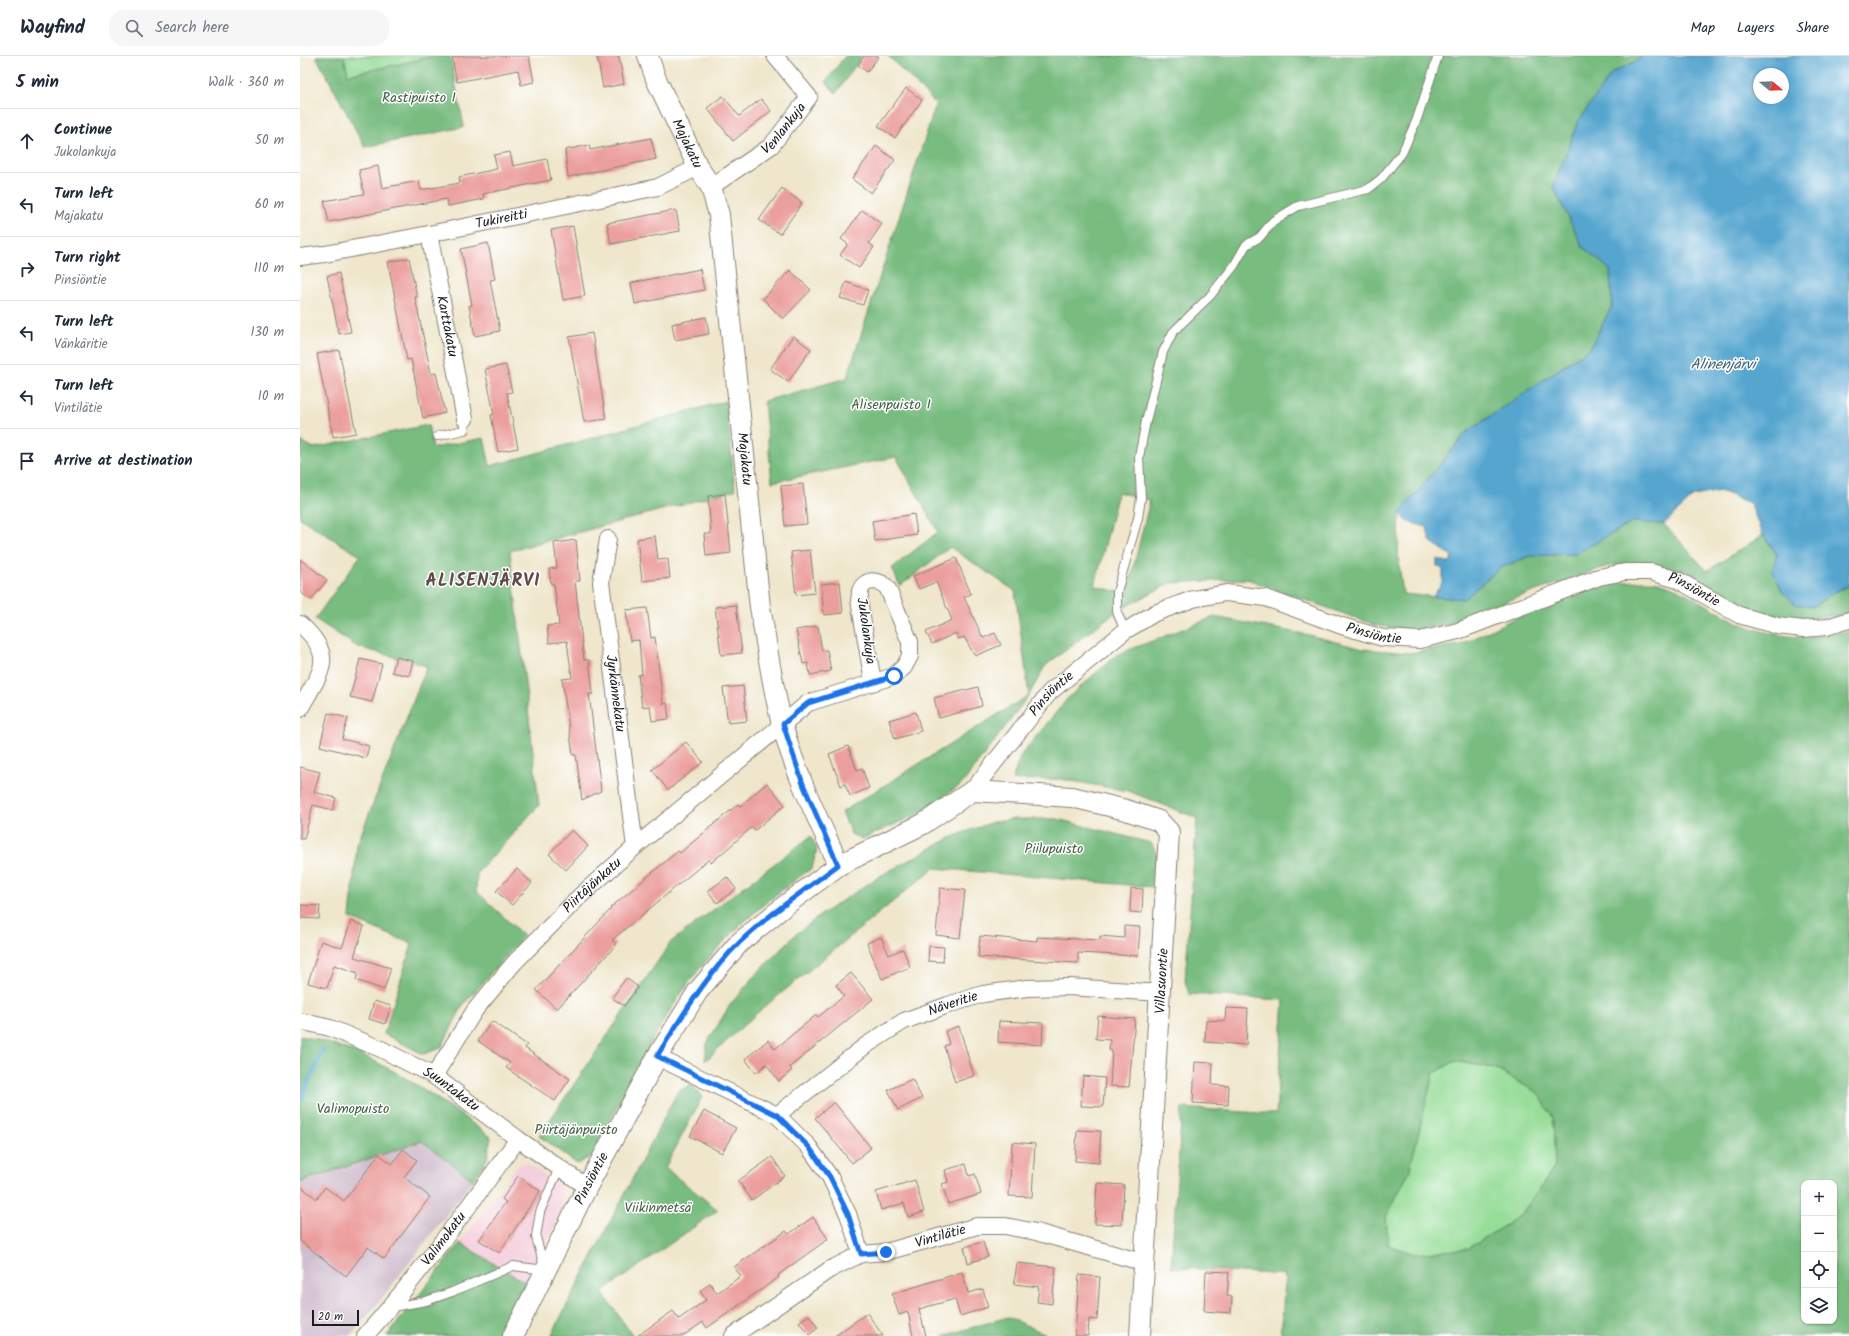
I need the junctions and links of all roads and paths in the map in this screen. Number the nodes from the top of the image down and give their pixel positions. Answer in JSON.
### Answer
{"nodes":[{"id":1,"x":648,"y":56,"type":"edge"},
{"id":2,"x":775,"y":56,"type":"edge"},
{"id":3,"x":1438,"y":56,"type":"edge"},
{"id":4,"x":698,"y":167,"type":"junction"},
{"id":5,"x":711,"y":187,"type":"junction"},
{"id":6,"x":429,"y":234,"type":"junction"},
{"id":7,"x":300,"y":257,"type":"edge"},
{"id":8,"x":465,"y":419,"type":"joint"},
{"id":9,"x":438,"y":436,"type":"dead end"},
{"id":10,"x":608,"y":539,"type":"dead end"},
{"id":11,"x":1849,"y":620,"type":"edge"},
{"id":12,"x":300,"y":624,"type":"edge"},
{"id":13,"x":1125,"y":630,"type":"junction"},
{"id":14,"x":873,"y":682,"type":"junction"},
{"id":15,"x":300,"y":709,"type":"edge"},
{"id":16,"x":783,"y":724,"type":"junction"},
{"id":17,"x":972,"y":791,"type":"junction"},
{"id":18,"x":635,"y":847,"type":"junction"},
{"id":19,"x":838,"y":865,"type":"junction"},
{"id":20,"x":1161,"y":993,"type":"junction"},
{"id":21,"x":300,"y":1020,"type":"edge"},
{"id":22,"x":657,"y":1056,"type":"junction"},
{"id":23,"x":434,"y":1076,"type":"junction"},
{"id":24,"x":777,"y":1115,"type":"junction"},
{"id":25,"x":518,"y":1139,"type":"junction"},
{"id":26,"x":559,"y":1168,"type":"junction"},
{"id":27,"x":587,"y":1187,"type":"junction"},
{"id":28,"x":861,"y":1254,"type":"junction"},
{"id":29,"x":1145,"y":1263,"type":"junction"},
{"id":30,"x":545,"y":1270,"type":"junction"},
{"id":31,"x":391,"y":1307,"type":"junction"},
{"id":32,"x":365,"y":1336,"type":"edge"},
{"id":33,"x":512,"y":1336,"type":"edge"},
{"id":34,"x":733,"y":1336,"type":"edge"},
{"id":35,"x":1140,"y":1336,"type":"edge"}],
"edges":[{"from":1,"to":4,"type":"street","name":"Majakatu"},
{"from":2,"to":5,"type":"street","name":"Venlankuja"},
{"from":3,"to":13,"type":"lane"},
{"from":4,"to":5,"type":"street","name":"Majakatu"},
{"from":4,"to":6,"type":"street","name":"Tukireitti"},
{"from":5,"to":16,"type":"street","name":"Majakatu"},
{"from":6,"to":7,"type":"street","name":"Tukireitti"},
{"from":6,"to":8,"type":"street","name":"Karttakatu"},
{"from":8,"to":9,"type":"lane"},
{"from":10,"to":18,"type":"street","name":"Jyrkännekatu"},
{"from":11,"to":13,"type":"street","name":"Pinsiöntie"},
{"from":12,"to":15,"type":"street"},
{"from":13,"to":17,"type":"street","name":"Pinsiöntie"},
{"from":14,"to":14,"type":"street","name":"Jukolankuja"},
{"from":14,"to":16,"type":"street","name":"Jukolankuja"},
{"from":16,"to":18,"type":"street","name":"Piirtäjänkatu"},
{"from":16,"to":19,"type":"street","name":"Majakatu"},
{"from":17,"to":19,"type":"street","name":"Pinsiöntie"},
{"from":17,"to":20,"type":"street","name":"Villasuontie"},
{"from":18,"to":23,"type":"street","name":"Piirtäjänkatu"},
{"from":19,"to":22,"type":"street","name":"Pinsiöntie"},
{"from":20,"to":24,"type":"street","name":"Näveritie"},
{"from":20,"to":29,"type":"street","name":"Villasuontie"},
{"from":21,"to":23,"type":"street","name":"Suuntakatu"},
{"from":22,"to":24,"type":"street"},
{"from":22,"to":27,"type":"street","name":"Pinsiöntie"},
{"from":23,"to":25,"type":"street","name":"Suuntakatu"},
{"from":24,"to":28,"type":"street"},
{"from":25,"to":26,"type":"street","name":"Suuntakatu"},
{"from":25,"to":31,"type":"street","name":"Valimokatu"},
{"from":26,"to":27,"type":"street","name":"Suuntakatu"},
{"from":26,"to":30,"type":"lane"},
{"from":27,"to":30,"type":"street","name":"Pinsiöntie"},
{"from":28,"to":29,"type":"street","name":"Vintilätie"},
{"from":28,"to":34,"type":"street","name":"Vintilätie"},
{"from":29,"to":35,"type":"street","name":"Villasuontie"},
{"from":30,"to":31,"type":"lane"},
{"from":30,"to":33,"type":"street","name":"Pinsiöntie"},
{"from":31,"to":32,"type":"street","name":"Valimokatu"}]}
